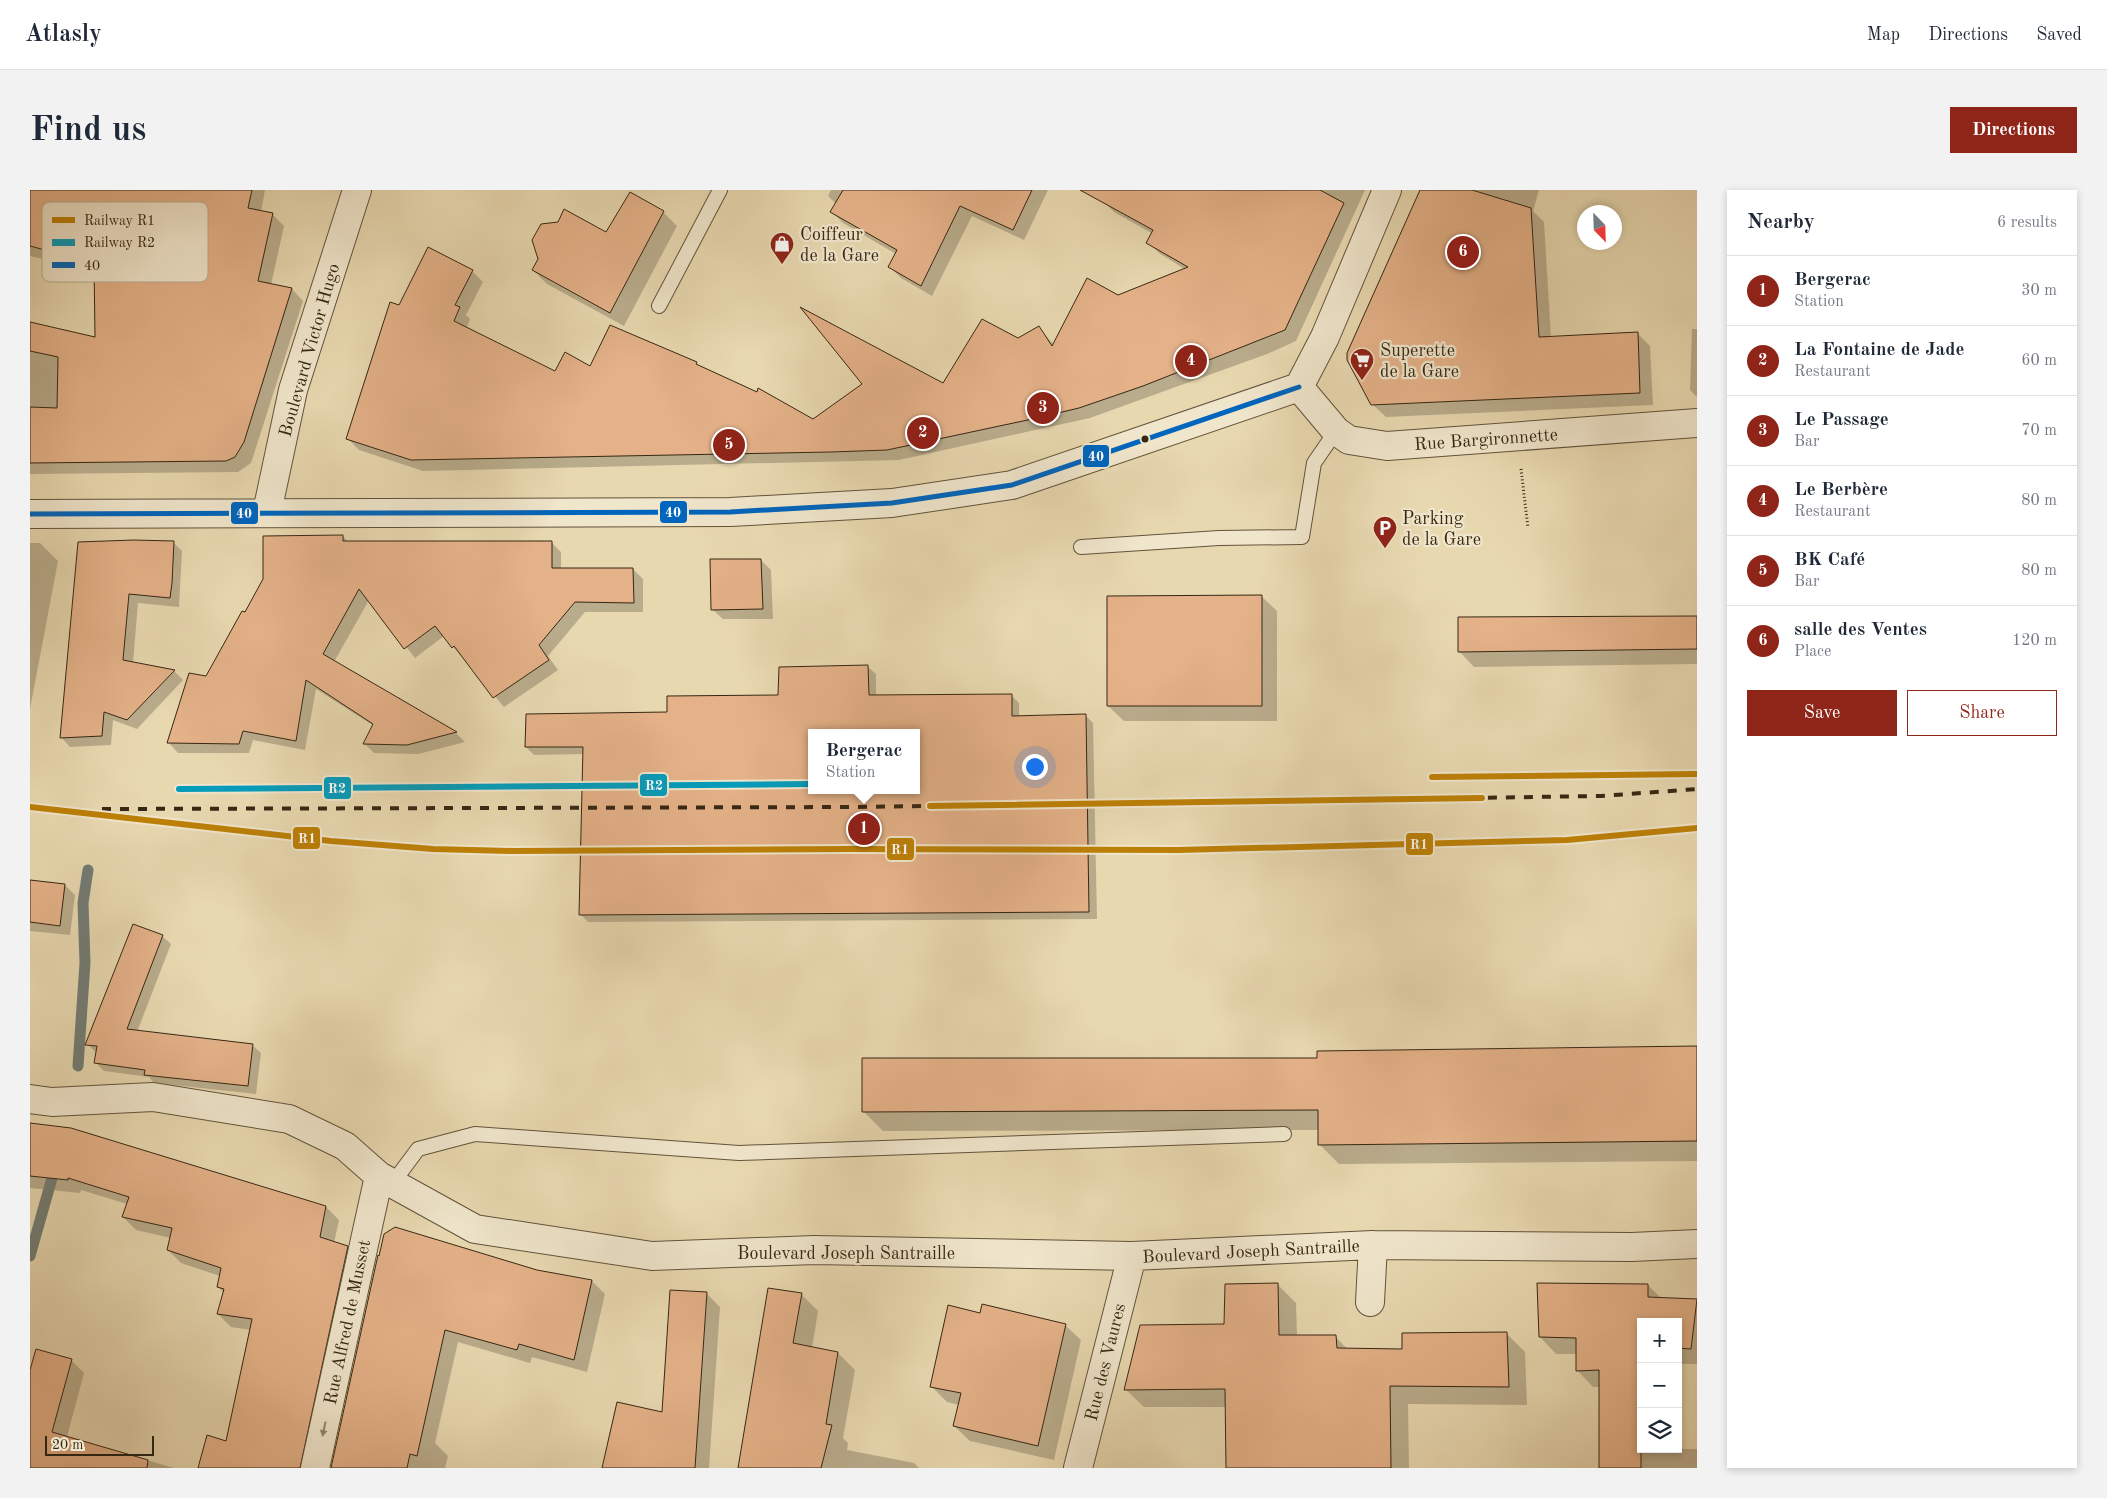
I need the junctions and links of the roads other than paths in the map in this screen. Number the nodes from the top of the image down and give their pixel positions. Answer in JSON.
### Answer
{"nodes":[{"id":1,"x":357,"y":190,"type":"edge"},
{"id":2,"x":720,"y":190,"type":"edge"},
{"id":3,"x":1377,"y":193,"type":"edge"},
{"id":4,"x":659,"y":306,"type":"dead end"},
{"id":5,"x":1299,"y":387,"type":"junction"},
{"id":6,"x":1697,"y":423,"type":"edge"},
{"id":7,"x":1336,"y":431,"type":"junction"},
{"id":8,"x":267,"y":512,"type":"junction"},
{"id":9,"x":30,"y":514,"type":"edge"},
{"id":10,"x":1082,"y":547,"type":"dead end"},
{"id":11,"x":30,"y":1100,"type":"edge"},
{"id":12,"x":1284,"y":1134,"type":"dead end"},
{"id":13,"x":386,"y":1180,"type":"junction"},
{"id":14,"x":1697,"y":1244,"type":"edge"},
{"id":15,"x":1373,"y":1245,"type":"junction"},
{"id":16,"x":1132,"y":1256,"type":"junction"},
{"id":17,"x":1370,"y":1302,"type":"dead end"},
{"id":18,"x":315,"y":1468,"type":"edge"},
{"id":19,"x":1078,"y":1468,"type":"edge"}],
"edges":[{"from":1,"to":8,"type":"street","name":"Boulevard Victor Hugo"},
{"from":2,"to":4,"type":"lane"},
{"from":3,"to":5,"type":"street"},
{"from":5,"to":7,"type":"street","name":"Rue Bargironnette"},
{"from":5,"to":8,"type":"street"},
{"from":6,"to":7,"type":"street","name":"Rue Bargironnette"},
{"from":7,"to":10,"type":"lane"},
{"from":8,"to":9,"type":"street"},
{"from":11,"to":13,"type":"street","name":"Boulevard Joseph Santraille"},
{"from":12,"to":13,"type":"lane"},
{"from":13,"to":16,"type":"street","name":"Boulevard Joseph Santraille"},
{"from":13,"to":18,"type":"street","name":"Rue Alfred de Musset","one_way":true},
{"from":14,"to":15,"type":"street","name":"Boulevard Joseph Santraille"},
{"from":15,"to":16,"type":"street","name":"Boulevard Joseph Santraille"},
{"from":15,"to":17,"type":"street"},
{"from":16,"to":19,"type":"street","name":"Rue des Vaures"}]}
